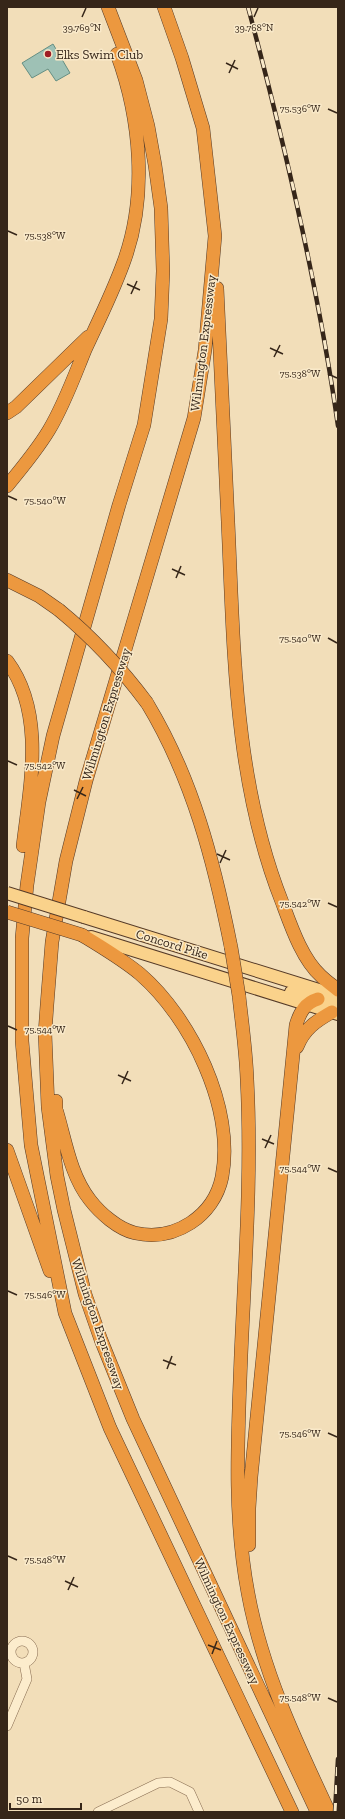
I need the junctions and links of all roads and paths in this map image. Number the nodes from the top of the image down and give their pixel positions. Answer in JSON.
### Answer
{"nodes":[{"id":1,"x":99,"y":7,"type":"edge"},
{"id":2,"x":108,"y":7,"type":"edge"},
{"id":3,"x":164,"y":7,"type":"edge"},
{"id":4,"x":215,"y":236,"type":"junction"},
{"id":5,"x":96,"y":328,"type":"junction"},
{"id":6,"x":7,"y":413,"type":"edge"},
{"id":7,"x":7,"y":486,"type":"edge"},
{"id":8,"x":7,"y":580,"type":"edge"},
{"id":9,"x":7,"y":661,"type":"edge"},
{"id":10,"x":7,"y":893,"type":"edge"},
{"id":11,"x":7,"y":912,"type":"edge"},
{"id":12,"x":82,"y":935,"type":"junction"},
{"id":13,"x":51,"y":955,"type":"junction"},
{"id":14,"x":338,"y":990,"type":"edge"},
{"id":15,"x":338,"y":996,"type":"edge"},
{"id":16,"x":313,"y":1002,"type":"junction"},
{"id":17,"x":22,"y":1006,"type":"junction"},
{"id":18,"x":336,"y":1010,"type":"edge"},
{"id":19,"x":291,"y":1074,"type":"junction"},
{"id":20,"x":7,"y":1150,"type":"edge"},
{"id":21,"x":65,"y":1312,"type":"junction"},
{"id":22,"x":256,"y":1628,"type":"junction"},
{"id":23,"x":24,"y":1663,"type":"dead end"},
{"id":24,"x":7,"y":1726,"type":"edge"},
{"id":25,"x":98,"y":1812,"type":"edge"},
{"id":26,"x":199,"y":1812,"type":"edge"},
{"id":27,"x":292,"y":1812,"type":"edge"},
{"id":28,"x":317,"y":1812,"type":"edge"},
{"id":29,"x":329,"y":1812,"type":"edge"}],
"edges":[{"from":1,"to":5,"type":"highway"},
{"from":2,"to":17,"type":"highway","name":"Wilmington Expressway"},
{"from":3,"to":4,"type":"highway","name":"Wilmington Expressway"},
{"from":4,"to":13,"type":"highway","name":"Wilmington Expressway"},
{"from":4,"to":14,"type":"highway"},
{"from":5,"to":6,"type":"highway"},
{"from":5,"to":7,"type":"highway"},
{"from":8,"to":22,"type":"highway","bridge":true},
{"from":9,"to":17,"type":"highway"},
{"from":10,"to":15,"type":"main road","name":"Concord Pike","bridge":true},
{"from":11,"to":12,"type":"highway","name":"Concord Pike","bridge":true},
{"from":12,"to":13,"type":"highway"},
{"from":12,"to":16,"type":"main road","name":"Concord Pike"},
{"from":13,"to":28,"type":"highway","name":"Wilmington Expressway"},
{"from":16,"to":18,"type":"main road","name":"Concord Pike"},
{"from":16,"to":19,"type":"highway"},
{"from":17,"to":21,"type":"highway","name":"Wilmington Expressway"},
{"from":18,"to":19,"type":"highway"},
{"from":19,"to":22,"type":"highway"},
{"from":20,"to":21,"type":"highway"},
{"from":21,"to":27,"type":"highway","name":"Wilmington Expressway"},
{"from":22,"to":29,"type":"highway"},
{"from":23,"to":24,"type":"street"},
{"from":25,"to":26,"type":"street"}]}
